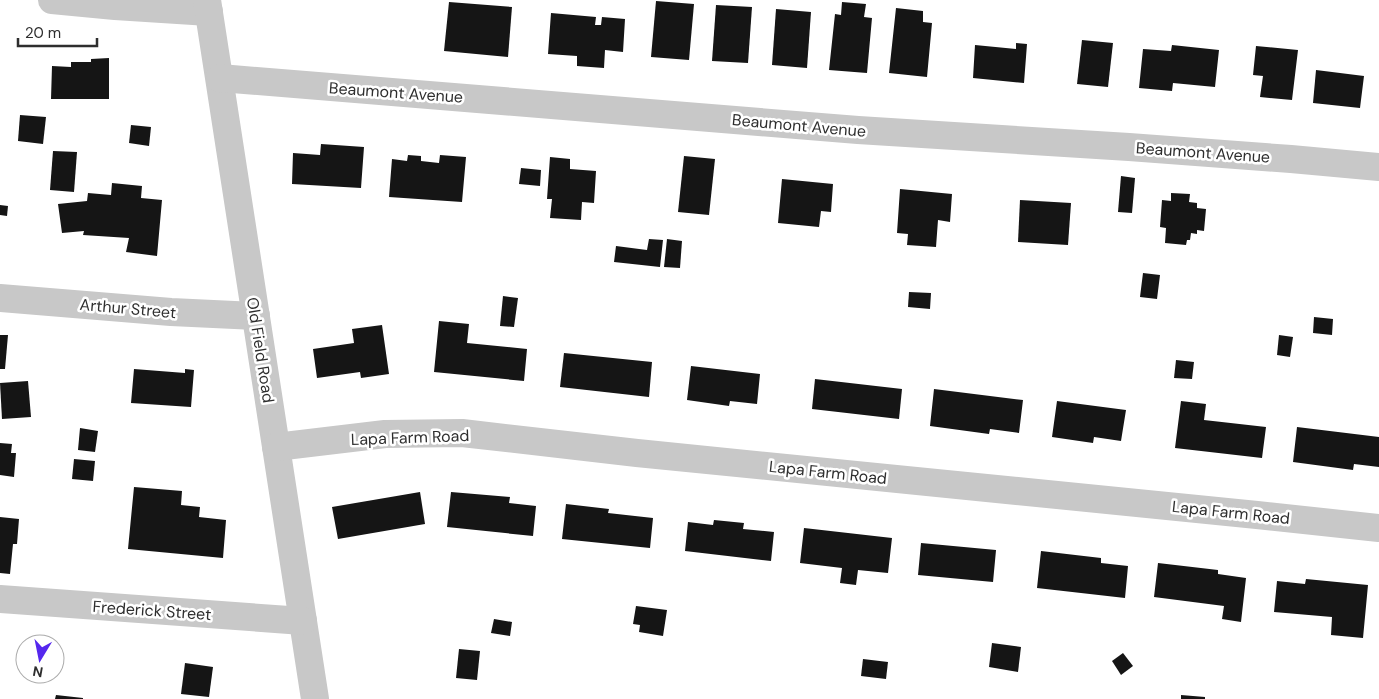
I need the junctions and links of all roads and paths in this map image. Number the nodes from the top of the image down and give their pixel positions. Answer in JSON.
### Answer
{"nodes":[{"id":1,"x":52,"y":0,"type":"edge"},
{"id":2,"x":208,"y":6,"type":"edge"},
{"id":3,"x":220,"y":78,"type":"junction"},
{"id":4,"x":1379,"y":167,"type":"edge"},
{"id":5,"x":0,"y":298,"type":"edge"},
{"id":6,"x":256,"y":316,"type":"junction"},
{"id":7,"x":276,"y":447,"type":"junction"},
{"id":8,"x":1379,"y":528,"type":"edge"},
{"id":9,"x":0,"y":599,"type":"edge"},
{"id":10,"x":303,"y":621,"type":"junction"},
{"id":11,"x":315,"y":699,"type":"edge"}],
"edges":[{"from":1,"to":2,"type":"street"},
{"from":2,"to":3,"type":"street","name":"Old Field Road"},
{"from":3,"to":4,"type":"street","name":"Beaumont Avenue"},
{"from":3,"to":6,"type":"street","name":"Old Field Road"},
{"from":5,"to":6,"type":"street","name":"Arthur Street"},
{"from":6,"to":7,"type":"street","name":"Old Field Road"},
{"from":7,"to":8,"type":"street","name":"Lapa Farm Road"},
{"from":7,"to":10,"type":"street","name":"Old Field Road"},
{"from":9,"to":10,"type":"street","name":"Frederick Street"},
{"from":10,"to":11,"type":"street","name":"Old Field Road"}]}
